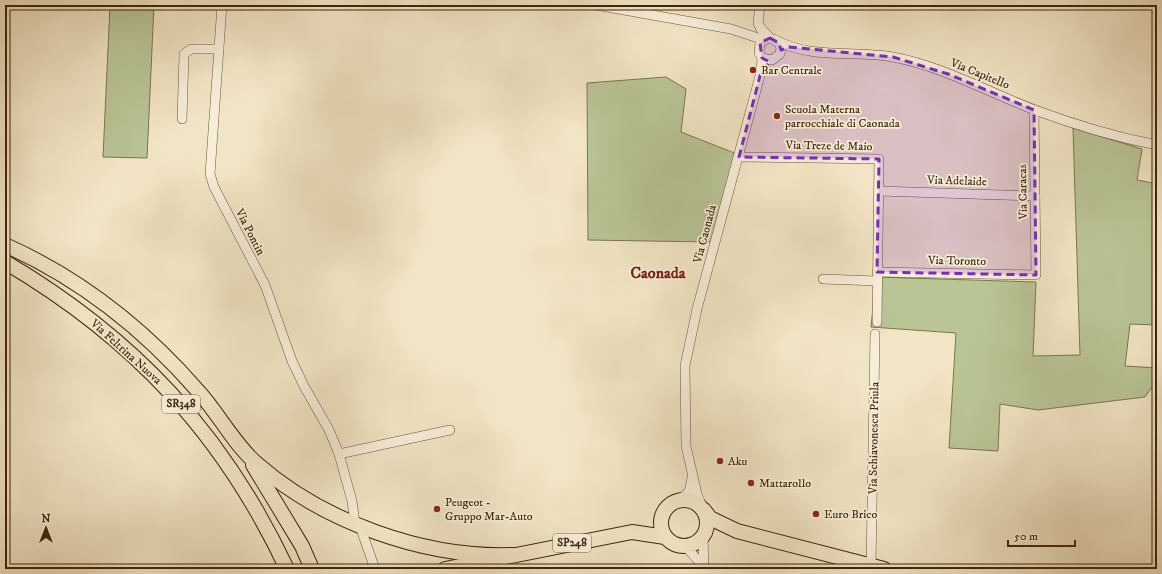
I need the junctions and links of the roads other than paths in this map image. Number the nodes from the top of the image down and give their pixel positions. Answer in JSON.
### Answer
{"nodes":[{"id":1,"x":222,"y":5,"type":"edge"},
{"id":2,"x":596,"y":5,"type":"edge"},
{"id":3,"x":760,"y":5,"type":"edge"},
{"id":4,"x":752,"y":36,"type":"junction"},
{"id":5,"x":768,"y":39,"type":"junction"},
{"id":6,"x":789,"y":47,"type":"junction"},
{"id":7,"x":219,"y":49,"type":"junction"},
{"id":8,"x":780,"y":54,"type":"junction"},
{"id":9,"x":761,"y":55,"type":"junction"},
{"id":10,"x":772,"y":60,"type":"junction"},
{"id":11,"x":761,"y":72,"type":"junction"},
{"id":12,"x":1034,"y":110,"type":"junction"},
{"id":13,"x":182,"y":119,"type":"dead end"},
{"id":14,"x":1157,"y":145,"type":"edge"},
{"id":15,"x":739,"y":157,"type":"junction"},
{"id":16,"x":878,"y":191,"type":"junction"},
{"id":17,"x":1035,"y":196,"type":"junction"},
{"id":18,"x":5,"y":245,"type":"edge"},
{"id":19,"x":5,"y":262,"type":"edge"},
{"id":20,"x":1036,"y":275,"type":"joint"},
{"id":21,"x":877,"y":276,"type":"junction"},
{"id":22,"x":823,"y":279,"type":"dead end"},
{"id":23,"x":877,"y":322,"type":"dead end"},
{"id":24,"x":875,"y":334,"type":"dead end"},
{"id":25,"x":450,"y":430,"type":"dead end"},
{"id":26,"x":245,"y":452,"type":"junction"},
{"id":27,"x":338,"y":454,"type":"junction"},
{"id":28,"x":692,"y":477,"type":"junction"},
{"id":29,"x":679,"y":500,"type":"junction"},
{"id":30,"x":704,"y":510,"type":"junction"},
{"id":31,"x":662,"y":515,"type":"junction"},
{"id":32,"x":358,"y":525,"type":"junction"},
{"id":33,"x":737,"y":531,"type":"junction"},
{"id":34,"x":632,"y":532,"type":"junction"},
{"id":35,"x":704,"y":535,"type":"junction"},
{"id":36,"x":665,"y":538,"type":"junction"},
{"id":37,"x":686,"y":547,"type":"junction"},
{"id":38,"x":512,"y":555,"type":"junction"},
{"id":39,"x":878,"y":567,"type":"edge"},
{"id":40,"x":704,"y":568,"type":"edge"},
{"id":41,"x":287,"y":569,"type":"edge"},
{"id":42,"x":312,"y":569,"type":"edge"},
{"id":43,"x":375,"y":569,"type":"edge"},
{"id":44,"x":446,"y":569,"type":"edge"}],
"edges":[{"from":1,"to":7,"type":"street","name":"Via Pontin"},
{"from":2,"to":4,"type":"street"},
{"from":3,"to":5,"type":"street"},
{"from":4,"to":5,"type":"street"},
{"from":4,"to":9,"type":"street"},
{"from":5,"to":6,"type":"street","name":"Via Capitello"},
{"from":5,"to":8,"type":"street"},
{"from":5,"to":9,"type":"street","name":"Via Caonada"},
{"from":6,"to":8,"type":"street"},
{"from":6,"to":12,"type":"street","name":"Via Capitello"},
{"from":7,"to":13,"type":"street"},
{"from":7,"to":27,"type":"street","name":"Via Pontin"},
{"from":8,"to":10,"type":"street","name":"Via Caonada"},
{"from":9,"to":10,"type":"street"},
{"from":9,"to":11,"type":"street","name":"Via Caonada"},
{"from":10,"to":11,"type":"street","name":"Via Caonada"},
{"from":11,"to":15,"type":"street","name":"Via Caonada"},
{"from":12,"to":14,"type":"street","name":"Via Capitello"},
{"from":12,"to":17,"type":"street","name":"Via Caracas"},
{"from":15,"to":16,"type":"street","name":"Via Treze de Maio"},
{"from":15,"to":28,"type":"street","name":"Via Caonada"},
{"from":16,"to":17,"type":"street","name":"Via Adelaide"},
{"from":16,"to":21,"type":"street","name":"Via Treze de Maio"},
{"from":17,"to":20,"type":"street","name":"Via Caracas"},
{"from":18,"to":26,"type":"main road"},
{"from":19,"to":41,"type":"main road","name":"Via Feltrina Nuova","number":"SR348"},
{"from":20,"to":21,"type":"street","name":"Via Toronto"},
{"from":21,"to":22,"type":"street","name":"Via Toronto"},
{"from":21,"to":23,"type":"street","name":"Via Treze de Maio"},
{"from":24,"to":39,"type":"street","name":"Via Schiavonesca Priula"},
{"from":25,"to":27,"type":"street"},
{"from":26,"to":32,"type":"main road"},
{"from":26,"to":42,"type":"main road"},
{"from":27,"to":32,"type":"street","name":"Via Pontin"},
{"from":28,"to":29,"type":"street"},
{"from":28,"to":30,"type":"street","name":"Via Caonada"},
{"from":29,"to":30,"type":"main road"},
{"from":29,"to":31,"type":"main road"},
{"from":30,"to":33,"type":"main road","name":"Via Schiavonesca Priula"},
{"from":30,"to":35,"type":"main road"},
{"from":31,"to":34,"type":"main road","number":"SP248"},
{"from":31,"to":36,"type":"main road"},
{"from":32,"to":38,"type":"main road"},
{"from":32,"to":43,"type":"street","name":"Via Pontin"},
{"from":33,"to":35,"type":"main road","name":"Via Schiavonesca Priula"},
{"from":33,"to":39,"type":"main road","name":"Via Schiavonesca Priula"},
{"from":34,"to":36,"type":"main road","number":"SP248"},
{"from":34,"to":38,"type":"main road","number":"SP248"},
{"from":35,"to":37,"type":"main road"},
{"from":35,"to":40,"type":"street"},
{"from":36,"to":37,"type":"main road"},
{"from":37,"to":40,"type":"street"},
{"from":38,"to":44,"type":"main road","number":"SP248"}]}
